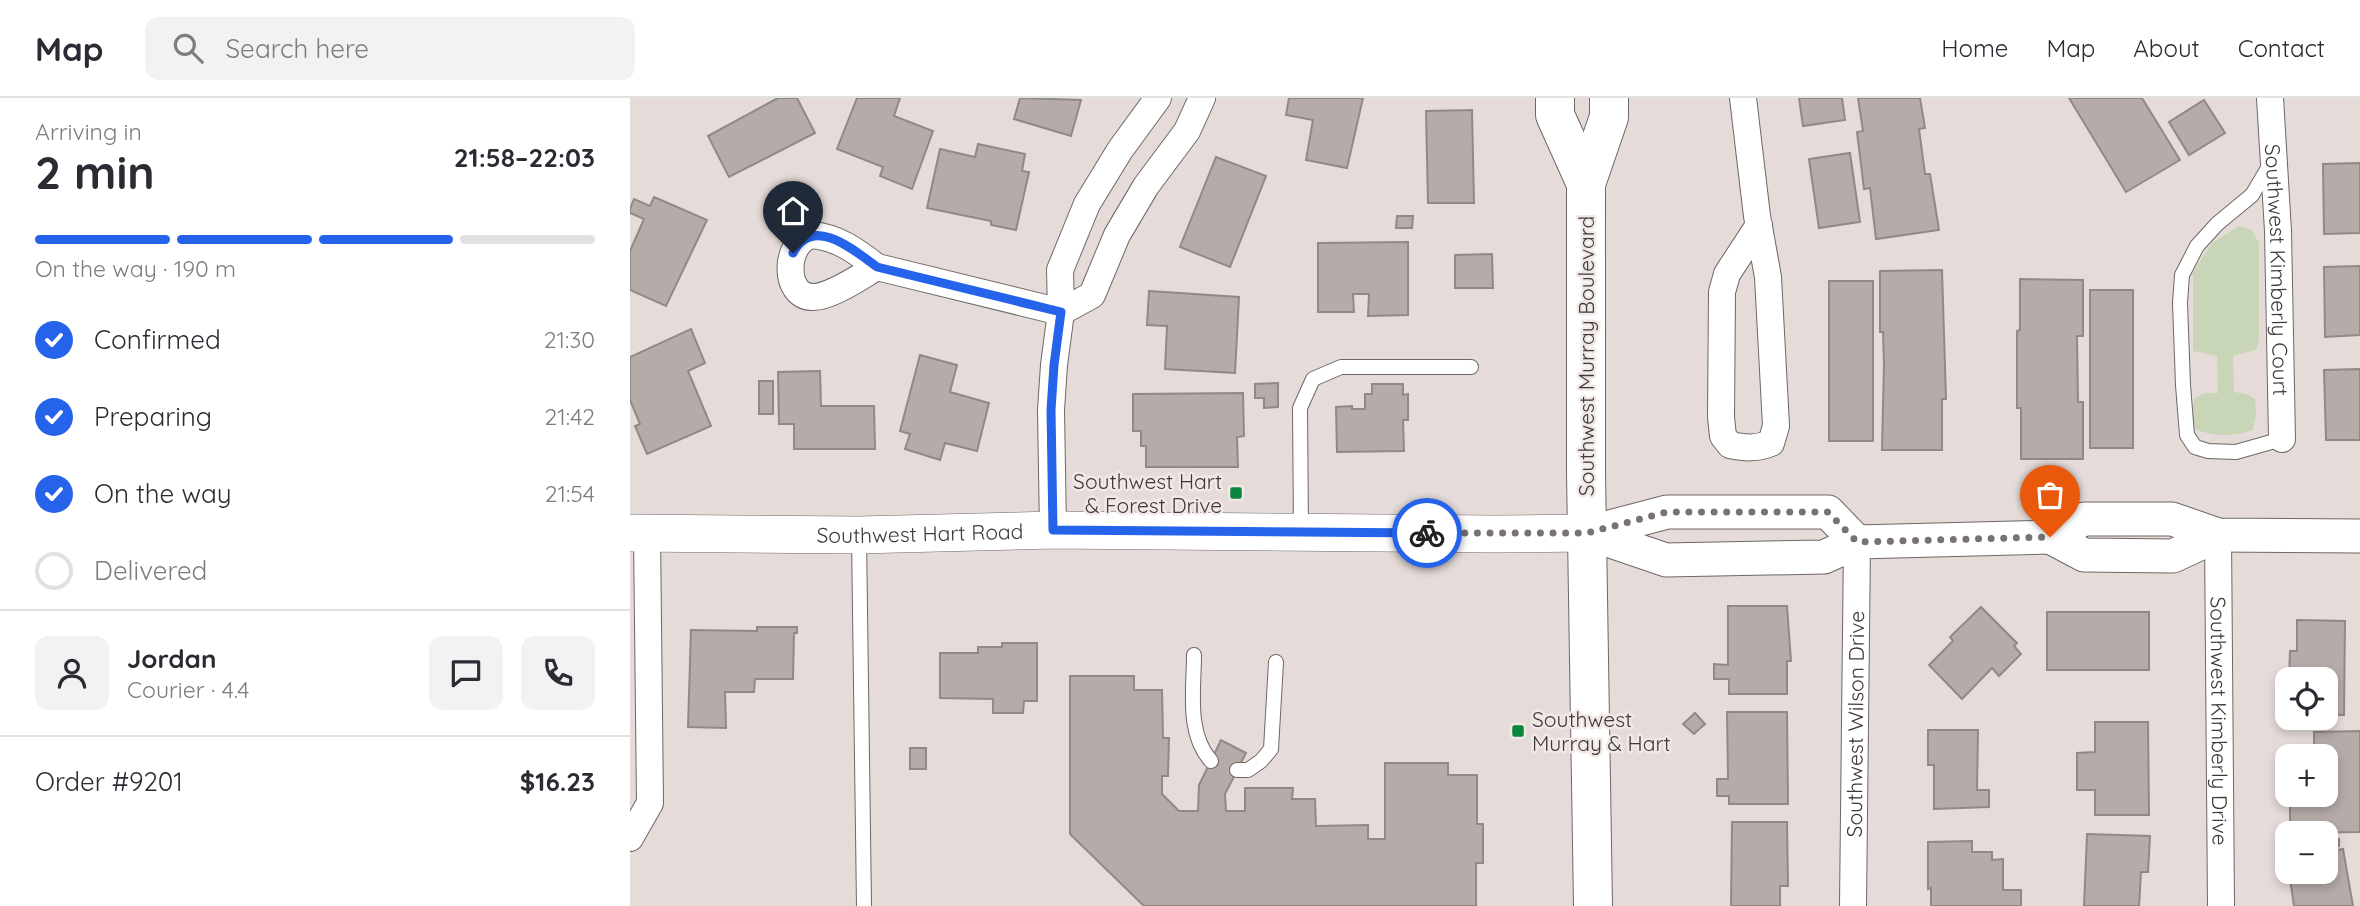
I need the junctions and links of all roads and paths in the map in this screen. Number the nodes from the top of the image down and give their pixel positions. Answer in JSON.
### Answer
{"nodes":[{"id":1,"x":1158,"y":98,"type":"edge"},
{"id":2,"x":1202,"y":98,"type":"edge"},
{"id":3,"x":1555,"y":98,"type":"edge"},
{"id":4,"x":1609,"y":98,"type":"edge"},
{"id":5,"x":1743,"y":98,"type":"edge"},
{"id":6,"x":2270,"y":98,"type":"edge"},
{"id":7,"x":2273,"y":158,"type":"junction"},
{"id":8,"x":1586,"y":184,"type":"junction"},
{"id":9,"x":1759,"y":225,"type":"junction"},
{"id":10,"x":877,"y":267,"type":"dead end"},
{"id":11,"x":1061,"y":312,"type":"junction"},
{"id":12,"x":1471,"y":367,"type":"dead end"},
{"id":13,"x":2282,"y":439,"type":"joint"},
{"id":14,"x":1053,"y":530,"type":"junction"},
{"id":15,"x":1301,"y":532,"type":"junction"},
{"id":16,"x":638,"y":533,"type":"edge"},
{"id":17,"x":1587,"y":533,"type":"junction"},
{"id":18,"x":859,"y":535,"type":"junction"},
{"id":19,"x":2218,"y":535,"type":"junction"},
{"id":20,"x":2360,"y":536,"type":"edge"},
{"id":21,"x":1857,"y":542,"type":"junction"},
{"id":22,"x":1194,"y":655,"type":"dead end"},
{"id":23,"x":1276,"y":662,"type":"dead end"},
{"id":24,"x":1211,"y":761,"type":"dead end"},
{"id":25,"x":1237,"y":770,"type":"dead end"},
{"id":26,"x":630,"y":838,"type":"edge"},
{"id":27,"x":864,"y":906,"type":"edge"},
{"id":28,"x":1593,"y":906,"type":"edge"},
{"id":29,"x":1853,"y":906,"type":"edge"},
{"id":30,"x":2221,"y":906,"type":"edge"}],
"edges":[{"from":1,"to":11,"type":"street"},
{"from":2,"to":11,"type":"street"},
{"from":3,"to":8,"type":"main road","name":"Southwest Murray Boulevard"},
{"from":4,"to":8,"type":"main road","name":"Southwest Murray Boulevard"},
{"from":5,"to":9,"type":"street"},
{"from":6,"to":7,"type":"street","name":"Southwest Kimberly Court"},
{"from":7,"to":13,"type":"street","name":"Southwest Kimberly Court"},
{"from":7,"to":13,"type":"lane"},
{"from":8,"to":17,"type":"main road","name":"Southwest Murray Boulevard"},
{"from":9,"to":9,"type":"street"},
{"from":10,"to":11,"type":"street"},
{"from":11,"to":14,"type":"street"},
{"from":12,"to":15,"type":"lane"},
{"from":14,"to":15,"type":"main road","name":"Southwest Hart Road"},
{"from":14,"to":18,"type":"main road","name":"Southwest Hart Road"},
{"from":15,"to":17,"type":"main road","name":"Southwest Hart Road"},
{"from":16,"to":18,"type":"main road","name":"Southwest Hart Road"},
{"from":16,"to":26,"type":"street"},
{"from":17,"to":21,"type":"street","name":"Southwest Hart Road"},
{"from":17,"to":21,"type":"street","name":"Southwest Hart Road"},
{"from":17,"to":28,"type":"main road","name":"Southwest Murray Boulevard"},
{"from":18,"to":27,"type":"lane"},
{"from":19,"to":20,"type":"street","name":"Southwest Hart Road"},
{"from":19,"to":21,"type":"street","name":"Southwest Hart Road"},
{"from":19,"to":30,"type":"street","name":"Southwest Kimberly Drive"},
{"from":21,"to":29,"type":"street","name":"Southwest Wilson Drive"},
{"from":22,"to":24,"type":"lane"},
{"from":23,"to":25,"type":"lane"}]}
